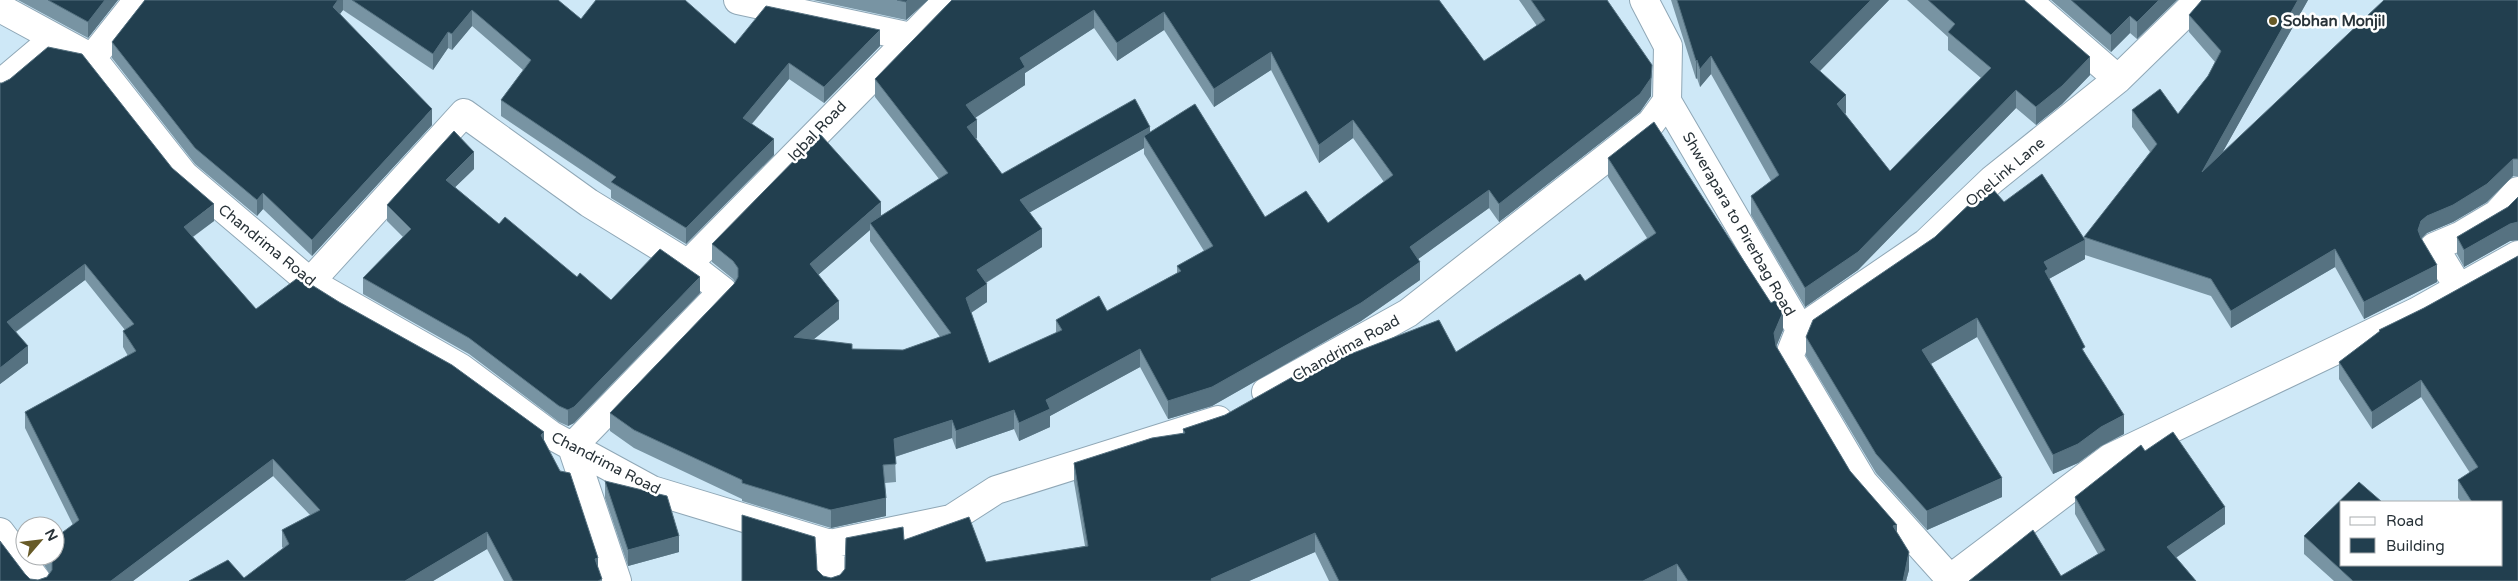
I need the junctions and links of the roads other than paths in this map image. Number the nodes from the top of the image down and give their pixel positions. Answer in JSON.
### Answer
{"nodes":[{"id":1,"x":138,"y":0,"type":"edge"},
{"id":2,"x":738,"y":0,"type":"edge"},
{"id":3,"x":948,"y":0,"type":"edge"},
{"id":4,"x":1644,"y":0,"type":"edge"},
{"id":5,"x":2027,"y":0,"type":"edge"},
{"id":6,"x":2199,"y":0,"type":"edge"},
{"id":7,"x":0,"y":8,"type":"edge"},
{"id":8,"x":911,"y":37,"type":"junction"},
{"id":9,"x":92,"y":58,"type":"junction"},
{"id":10,"x":2118,"y":79,"type":"junction"},
{"id":11,"x":0,"y":84,"type":"edge"},
{"id":12,"x":1667,"y":101,"type":"junction"},
{"id":13,"x":2518,"y":191,"type":"edge"},
{"id":14,"x":2518,"y":255,"type":"edge"},
{"id":15,"x":688,"y":264,"type":"junction"},
{"id":16,"x":310,"y":282,"type":"junction"},
{"id":17,"x":2459,"y":288,"type":"junction"},
{"id":18,"x":1800,"y":329,"type":"junction"},
{"id":19,"x":572,"y":447,"type":"junction"},
{"id":20,"x":0,"y":532,"type":"edge"},
{"id":21,"x":830,"y":544,"type":"junction"},
{"id":22,"x":1950,"y":580,"type":"edge"},
{"id":23,"x":37,"y":581,"type":"edge"},
{"id":24,"x":617,"y":581,"type":"edge"},
{"id":25,"x":832,"y":581,"type":"edge"}],
"edges":[{"from":1,"to":9,"type":"street"},
{"from":2,"to":8,"type":"street"},
{"from":3,"to":8,"type":"street","name":"Iqbal Road"},
{"from":4,"to":12,"type":"street"},
{"from":5,"to":10,"type":"street"},
{"from":6,"to":10,"type":"street","name":"OneLink Lane"},
{"from":7,"to":9,"type":"street"},
{"from":8,"to":15,"type":"street","name":"Iqbal Road"},
{"from":9,"to":11,"type":"street"},
{"from":9,"to":16,"type":"street","name":"Chandrima Road"},
{"from":10,"to":18,"type":"street","name":"OneLink Lane"},
{"from":12,"to":18,"type":"street","name":"Shwerapara to Pirerbag Road"},
{"from":12,"to":21,"type":"street","name":"Chandrima Road"},
{"from":13,"to":17,"type":"street"},
{"from":14,"to":17,"type":"street"},
{"from":15,"to":16,"type":"street"},
{"from":15,"to":19,"type":"street"},
{"from":16,"to":19,"type":"street","name":"Chandrima Road"},
{"from":17,"to":22,"type":"street"},
{"from":18,"to":22,"type":"street","name":"Shwerapara to Pirerbag Road"},
{"from":19,"to":21,"type":"street","name":"Chandrima Road"},
{"from":19,"to":24,"type":"street"},
{"from":20,"to":23,"type":"street"},
{"from":21,"to":25,"type":"street"}]}
